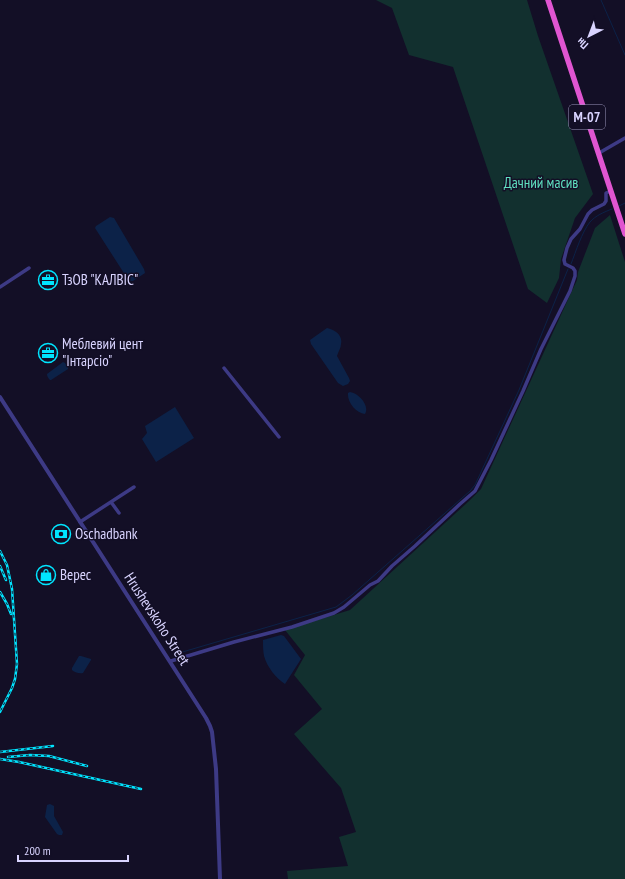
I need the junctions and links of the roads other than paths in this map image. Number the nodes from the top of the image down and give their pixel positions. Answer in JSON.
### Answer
{"nodes":[{"id":1,"x":548,"y":0,"type":"edge"},
{"id":2,"x":625,"y":138,"type":"edge"},
{"id":3,"x":599,"y":153,"type":"junction"},
{"id":4,"x":611,"y":191,"type":"junction"},
{"id":5,"x":625,"y":234,"type":"edge"},
{"id":6,"x":29,"y":268,"type":"dead end"},
{"id":7,"x":0,"y":287,"type":"edge"},
{"id":8,"x":224,"y":368,"type":"dead end"},
{"id":9,"x":0,"y":397,"type":"edge"},
{"id":10,"x":279,"y":437,"type":"dead end"},
{"id":11,"x":134,"y":487,"type":"dead end"},
{"id":12,"x":111,"y":502,"type":"junction"},
{"id":13,"x":119,"y":513,"type":"dead end"},
{"id":14,"x":80,"y":522,"type":"junction"},
{"id":15,"x":171,"y":661,"type":"junction"},
{"id":16,"x":220,"y":879,"type":"edge"}],
"edges":[{"from":1,"to":3,"type":"highway","number":"М-07"},
{"from":2,"to":3,"type":"street"},
{"from":3,"to":4,"type":"highway","number":"М-07"},
{"from":4,"to":5,"type":"highway","number":"М-07"},
{"from":4,"to":15,"type":"street"},
{"from":6,"to":7,"type":"street"},
{"from":8,"to":10,"type":"street"},
{"from":9,"to":14,"type":"street","name":"Hrushevskoho Street"},
{"from":11,"to":12,"type":"street"},
{"from":12,"to":13,"type":"street"},
{"from":12,"to":14,"type":"street"},
{"from":14,"to":15,"type":"street","name":"Hrushevskoho Street"},
{"from":15,"to":16,"type":"street","name":"Hrushevskoho Street"}]}
